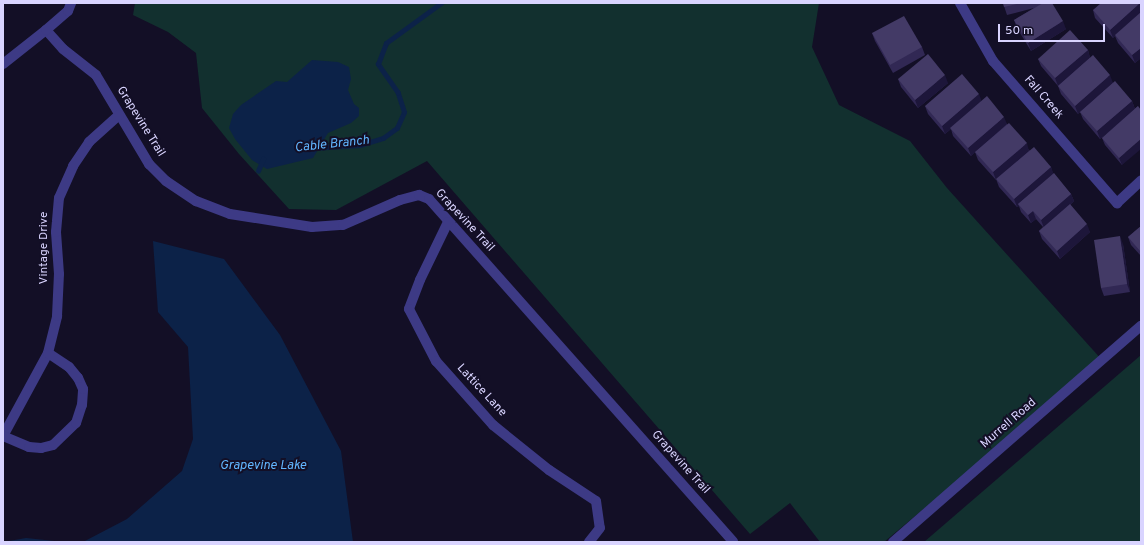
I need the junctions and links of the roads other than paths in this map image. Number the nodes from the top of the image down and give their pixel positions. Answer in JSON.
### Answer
{"nodes":[{"id":1,"x":71,"y":3,"type":"edge"},
{"id":2,"x":960,"y":3,"type":"edge"},
{"id":3,"x":46,"y":30,"type":"junction"},
{"id":4,"x":3,"y":64,"type":"edge"},
{"id":5,"x":119,"y":115,"type":"junction"},
{"id":6,"x":1141,"y":181,"type":"edge"},
{"id":7,"x":448,"y":222,"type":"junction"},
{"id":8,"x":1141,"y":326,"type":"edge"},
{"id":9,"x":48,"y":353,"type":"junction"},
{"id":10,"x":3,"y":436,"type":"edge"},
{"id":11,"x":589,"y":542,"type":"edge"},
{"id":12,"x":733,"y":542,"type":"edge"},
{"id":13,"x":893,"y":542,"type":"edge"}],
"edges":[{"from":1,"to":3,"type":"street"},
{"from":2,"to":6,"type":"street","name":"Fall Creek"},
{"from":3,"to":4,"type":"street"},
{"from":3,"to":5,"type":"street","name":"Grapevine Trail"},
{"from":5,"to":7,"type":"street","name":"Grapevine Trail"},
{"from":5,"to":9,"type":"street","name":"Vintage Drive"},
{"from":7,"to":11,"type":"street","name":"Lattice Lane"},
{"from":7,"to":12,"type":"street","name":"Grapevine Trail"},
{"from":8,"to":13,"type":"street","name":"Murrell Road"},
{"from":9,"to":10,"type":"street","name":"Vintage Drive"},
{"from":9,"to":10,"type":"street","name":"Vintage Drive"}]}
